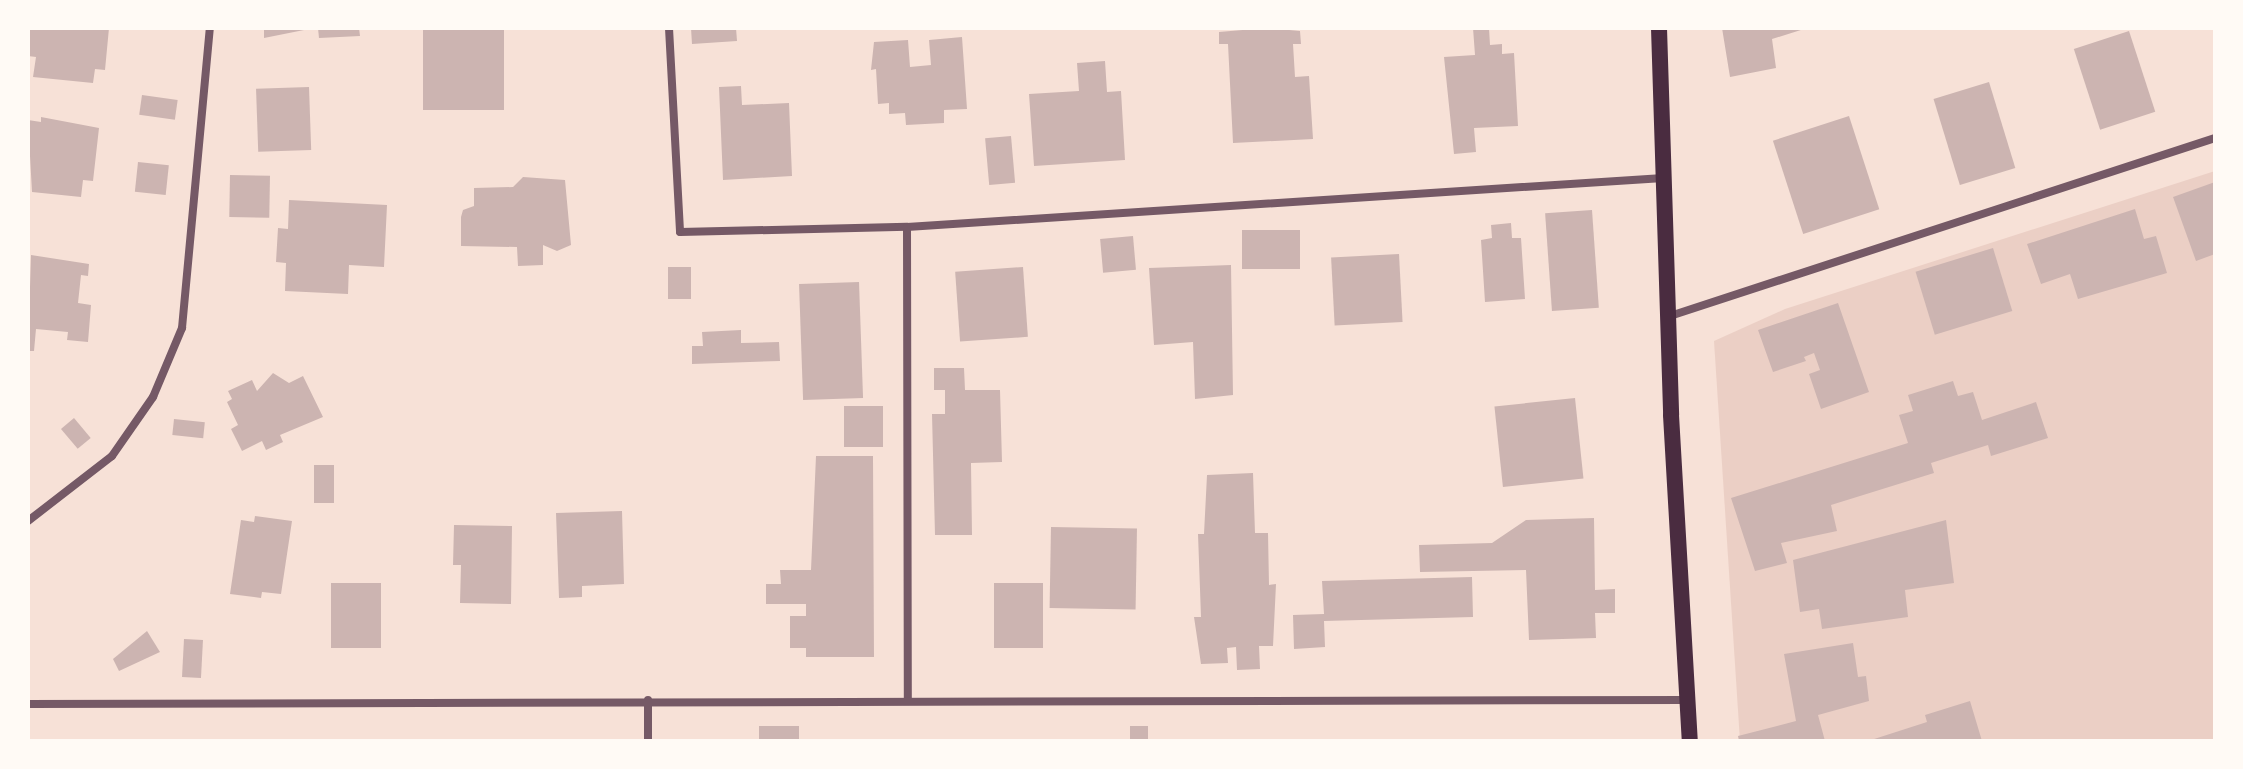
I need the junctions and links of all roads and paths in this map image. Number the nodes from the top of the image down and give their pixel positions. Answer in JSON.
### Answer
{"nodes":[{"id":1,"x":210,"y":28,"type":"edge"},
{"id":2,"x":669,"y":28,"type":"edge"},
{"id":3,"x":1659,"y":28,"type":"edge"},
{"id":4,"x":2215,"y":138,"type":"edge"},
{"id":5,"x":1663,"y":178,"type":"junction"},
{"id":6,"x":907,"y":227,"type":"junction"},
{"id":7,"x":1670,"y":316,"type":"junction"},
{"id":8,"x":28,"y":521,"type":"edge"},
{"id":9,"x":648,"y":700,"type":"junction"},
{"id":10,"x":908,"y":700,"type":"junction"},
{"id":11,"x":1687,"y":700,"type":"junction"},
{"id":12,"x":28,"y":704,"type":"edge"},
{"id":13,"x":648,"y":741,"type":"edge"},
{"id":14,"x":1690,"y":741,"type":"edge"}],
"edges":[{"from":1,"to":8,"type":"street"},
{"from":2,"to":6,"type":"street"},
{"from":3,"to":5,"type":"main road"},
{"from":4,"to":7,"type":"street"},
{"from":5,"to":6,"type":"street"},
{"from":5,"to":7,"type":"main road"},
{"from":6,"to":10,"type":"street"},
{"from":7,"to":11,"type":"main road"},
{"from":9,"to":10,"type":"street"},
{"from":9,"to":12,"type":"street"},
{"from":9,"to":13,"type":"street"},
{"from":10,"to":11,"type":"street"},
{"from":11,"to":14,"type":"main road"}]}
